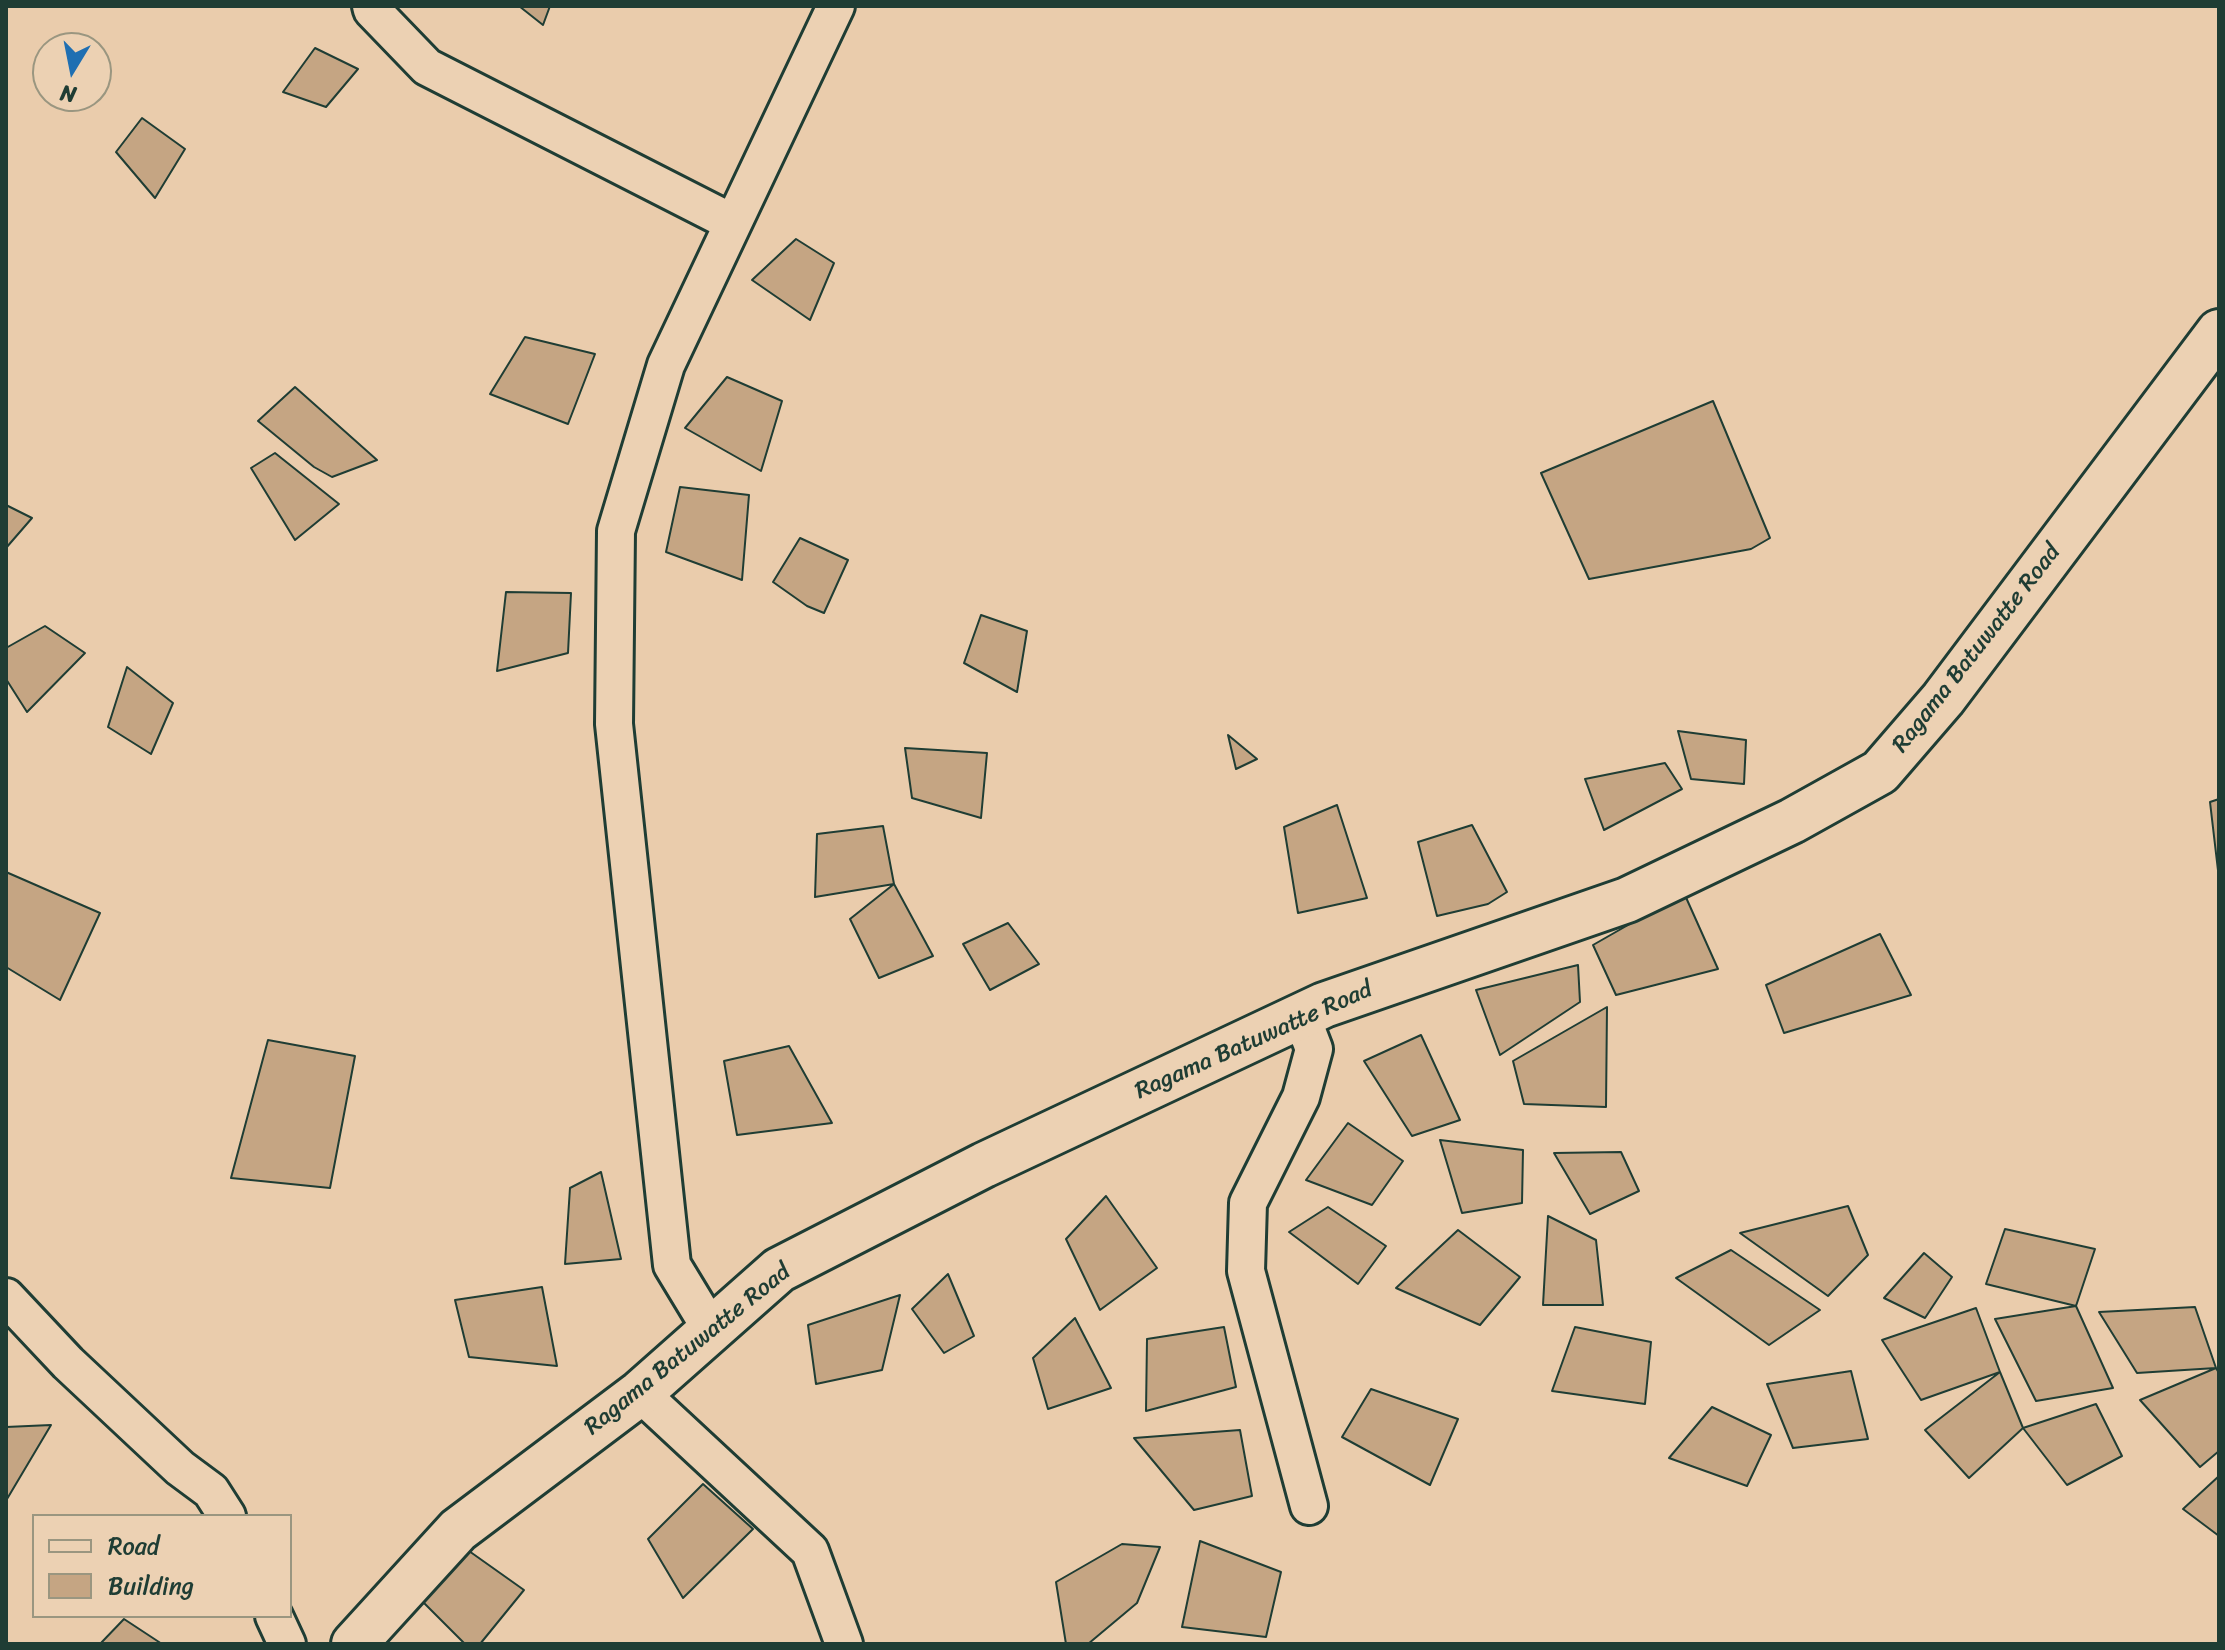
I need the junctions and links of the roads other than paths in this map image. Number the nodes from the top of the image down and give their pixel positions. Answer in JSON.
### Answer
{"nodes":[{"id":1,"x":371,"y":6,"type":"edge"},
{"id":2,"x":836,"y":6,"type":"edge"},
{"id":3,"x":733,"y":223,"type":"junction"},
{"id":4,"x":2219,"y":332,"type":"edge"},
{"id":5,"x":1301,"y":1015,"type":"junction"},
{"id":6,"x":6,"y":1297,"type":"edge"},
{"id":7,"x":712,"y":1331,"type":"junction"},
{"id":8,"x":640,"y":1393,"type":"junction"},
{"id":9,"x":1309,"y":1506,"type":"dead end"},
{"id":10,"x":226,"y":1514,"type":"edge"},
{"id":11,"x":275,"y":1618,"type":"edge"},
{"id":12,"x":287,"y":1644,"type":"edge"},
{"id":13,"x":354,"y":1644,"type":"edge"},
{"id":14,"x":844,"y":1644,"type":"edge"}],
"edges":[{"from":1,"to":3,"type":"street"},
{"from":2,"to":3,"type":"street"},
{"from":3,"to":7,"type":"street"},
{"from":4,"to":5,"type":"street","name":"Ragama Batuwatte Road"},
{"from":5,"to":7,"type":"street","name":"Ragama Batuwatte Road"},
{"from":5,"to":9,"type":"street"},
{"from":6,"to":10,"type":"street"},
{"from":7,"to":8,"type":"street","name":"Ragama Batuwatte Road"},
{"from":8,"to":13,"type":"street","name":"Ragama Batuwatte Road"},
{"from":8,"to":14,"type":"street"},
{"from":11,"to":12,"type":"street"}]}
